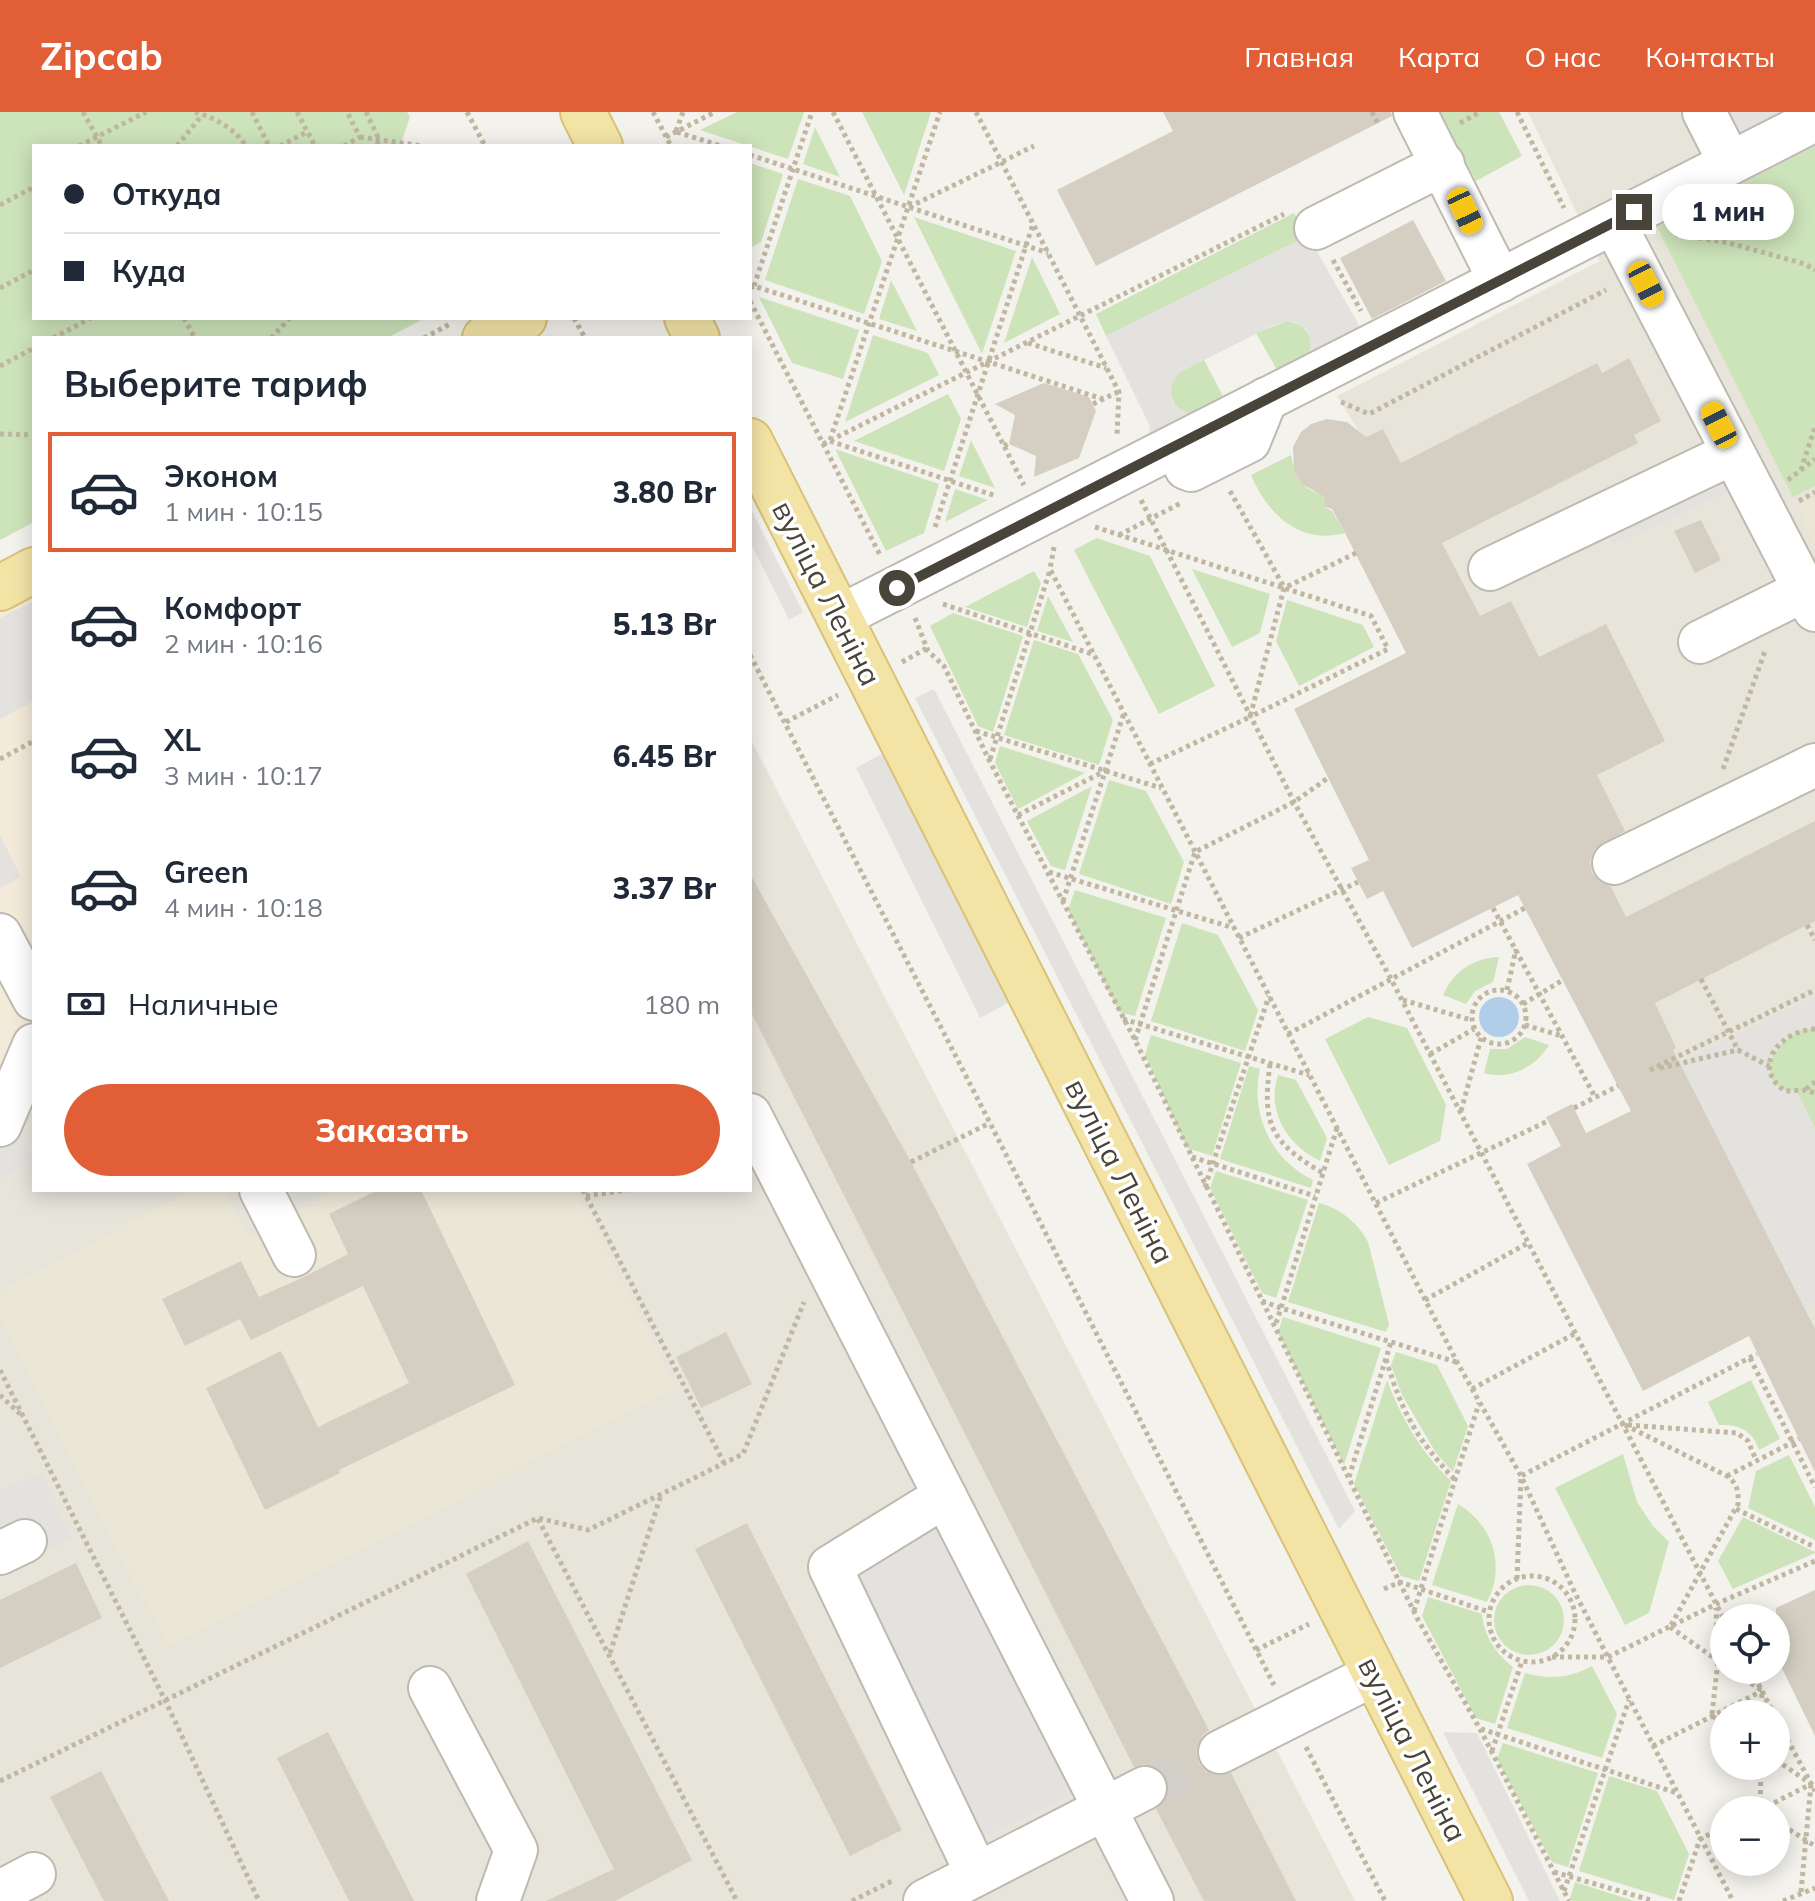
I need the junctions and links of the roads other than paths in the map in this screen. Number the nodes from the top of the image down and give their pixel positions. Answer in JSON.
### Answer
{"nodes":[{"id":1,"x":583,"y":112,"type":"edge"},
{"id":2,"x":1704,"y":112,"type":"edge"},
{"id":3,"x":1815,"y":120,"type":"edge"},
{"id":4,"x":1422,"y":134,"type":"edge"},
{"id":5,"x":599,"y":144,"type":"edge"},
{"id":6,"x":1730,"y":163,"type":"junction"},
{"id":7,"x":1614,"y":223,"type":"junction"},
{"id":8,"x":1316,"y":228,"type":"road end"},
{"id":9,"x":1500,"y":281,"type":"junction"},
{"id":10,"x":520,"y":320,"type":"edge"},
{"id":11,"x":489,"y":336,"type":"edge"},
{"id":12,"x":752,"y":445,"type":"edge"},
{"id":13,"x":1733,"y":453,"type":"junction"},
{"id":14,"x":1490,"y":569,"type":"dead end"},
{"id":15,"x":32,"y":571,"type":"edge"},
{"id":16,"x":0,"y":588,"type":"edge"},
{"id":17,"x":1810,"y":600,"type":"edge"},
{"id":18,"x":839,"y":617,"type":"junction"},
{"id":19,"x":1700,"y":642,"type":"dead end"},
{"id":20,"x":1815,"y":765,"type":"edge"},
{"id":21,"x":1614,"y":863,"type":"dead end"},
{"id":22,"x":0,"y":935,"type":"edge"},
{"id":23,"x":32,"y":995,"type":"edge"},
{"id":24,"x":32,"y":1050,"type":"edge"},
{"id":25,"x":752,"y":1119,"type":"edge"},
{"id":26,"x":0,"y":1125,"type":"edge"},
{"id":27,"x":262,"y":1192,"type":"edge"},
{"id":28,"x":294,"y":1255,"type":"dead end"},
{"id":29,"x":945,"y":1496,"type":"junction"},
{"id":30,"x":1375,"y":1674,"type":"junction"},
{"id":31,"x":430,"y":1688,"type":"dead end"},
{"id":32,"x":1220,"y":1752,"type":"tunnel mouth"},
{"id":33,"x":1145,"y":1788,"type":"tunnel mouth"},
{"id":34,"x":1105,"y":1809,"type":"junction"},
{"id":35,"x":977,"y":1874,"type":"junction"},
{"id":36,"x":498,"y":1901,"type":"edge"},
{"id":37,"x":925,"y":1901,"type":"edge"},
{"id":38,"x":1152,"y":1901,"type":"edge"},
{"id":39,"x":1490,"y":1901,"type":"edge"}],
"edges":[{"from":1,"to":5,"type":"main road"},
{"from":2,"to":6,"type":"street"},
{"from":3,"to":6,"type":"street"},
{"from":4,"to":8,"type":"street"},
{"from":4,"to":9,"type":"street"},
{"from":6,"to":7,"type":"street"},
{"from":7,"to":9,"type":"street"},
{"from":7,"to":13,"type":"street"},
{"from":9,"to":18,"type":"street"},
{"from":10,"to":11,"type":"main road"},
{"from":12,"to":18,"type":"main road","name":"вуліца Леніна"},
{"from":13,"to":14,"type":"street"},
{"from":13,"to":17,"type":"street"},
{"from":15,"to":16,"type":"main road"},
{"from":17,"to":19,"type":"street"},
{"from":18,"to":30,"type":"main road","name":"вуліца Леніна"},
{"from":20,"to":21,"type":"street"},
{"from":22,"to":23,"type":"street"},
{"from":24,"to":26,"type":"street"},
{"from":25,"to":29,"type":"street"},
{"from":27,"to":28,"type":"street"},
{"from":29,"to":34,"type":"street"},
{"from":29,"to":35,"type":"street"},
{"from":30,"to":32,"type":"street"},
{"from":30,"to":39,"type":"main road","name":"вуліца Леніна"},
{"from":31,"to":36,"type":"street"},
{"from":33,"to":34,"type":"street"},
{"from":34,"to":35,"type":"street"},
{"from":34,"to":38,"type":"street"},
{"from":35,"to":37,"type":"street"}]}
